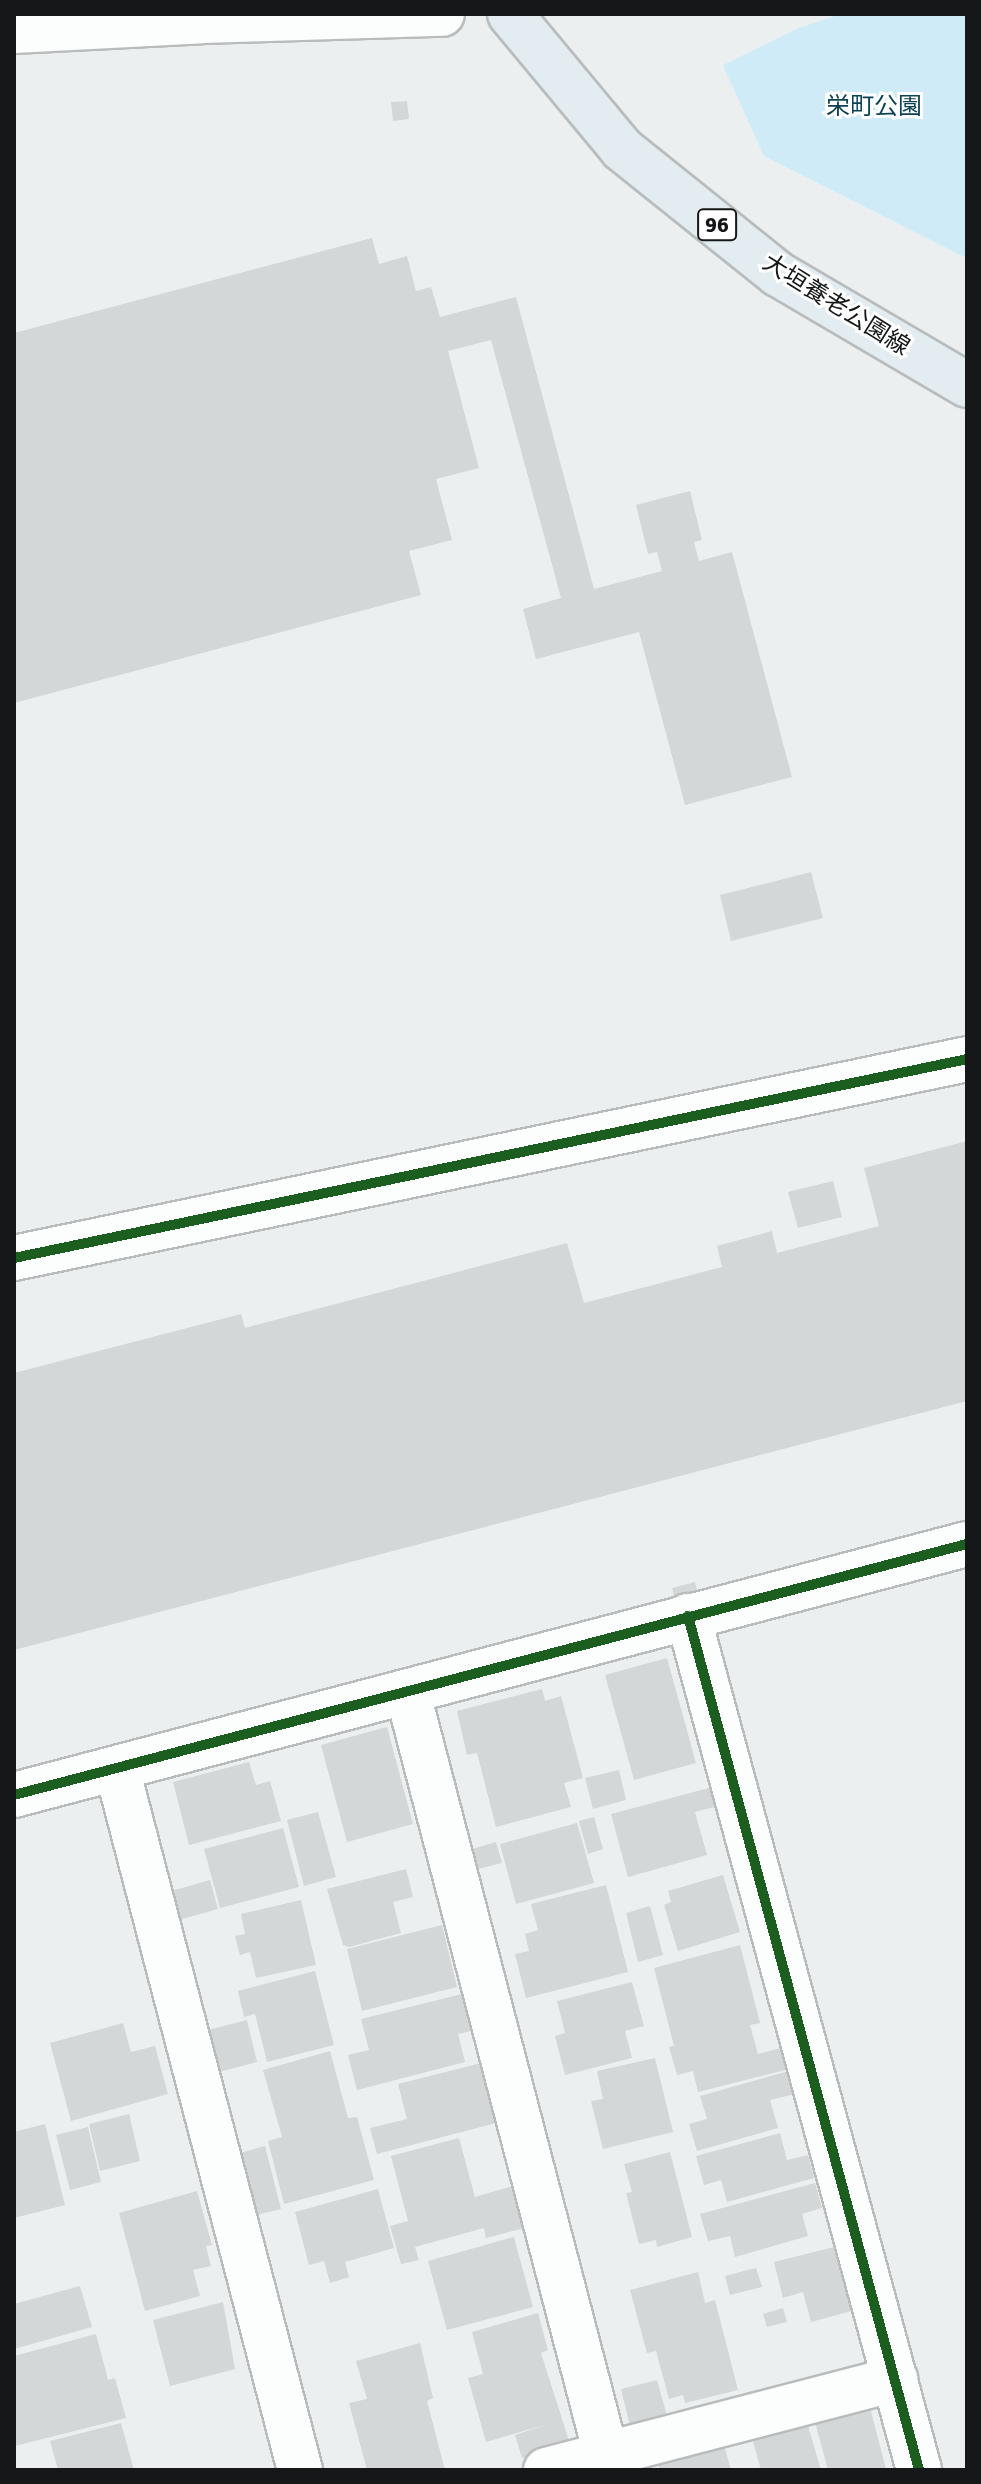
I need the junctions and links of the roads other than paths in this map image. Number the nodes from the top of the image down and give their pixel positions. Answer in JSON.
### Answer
{"nodes":[{"id":1,"x":442,"y":14,"type":"edge"},
{"id":2,"x":510,"y":14,"type":"edge"},
{"id":3,"x":14,"y":31,"type":"edge"},
{"id":4,"x":967,"y":385,"type":"edge"},
{"id":5,"x":967,"y":1059,"type":"edge"},
{"id":6,"x":14,"y":1258,"type":"edge"},
{"id":7,"x":967,"y":1544,"type":"edge"},
{"id":8,"x":688,"y":1616,"type":"junction"},
{"id":9,"x":408,"y":1694,"type":"junction"},
{"id":10,"x":117,"y":1769,"type":"junction"},
{"id":11,"x":14,"y":1795,"type":"edge"},
{"id":12,"x":895,"y":2379,"type":"junction"},
{"id":13,"x":606,"y":2454,"type":"junction"},
{"id":14,"x":300,"y":2470,"type":"edge"},
{"id":15,"x":546,"y":2470,"type":"edge"},
{"id":16,"x":919,"y":2470,"type":"edge"}],
"edges":[{"from":1,"to":3,"type":"street"},
{"from":2,"to":4,"type":"main road","name":"大垣養老公園線","number":"96"},
{"from":5,"to":6,"type":"street"},
{"from":7,"to":8,"type":"street"},
{"from":8,"to":9,"type":"street"},
{"from":8,"to":12,"type":"street"},
{"from":9,"to":10,"type":"street"},
{"from":9,"to":13,"type":"street"},
{"from":10,"to":11,"type":"street"},
{"from":10,"to":14,"type":"street"},
{"from":12,"to":13,"type":"street"},
{"from":12,"to":16,"type":"street"},
{"from":13,"to":15,"type":"street"}]}
